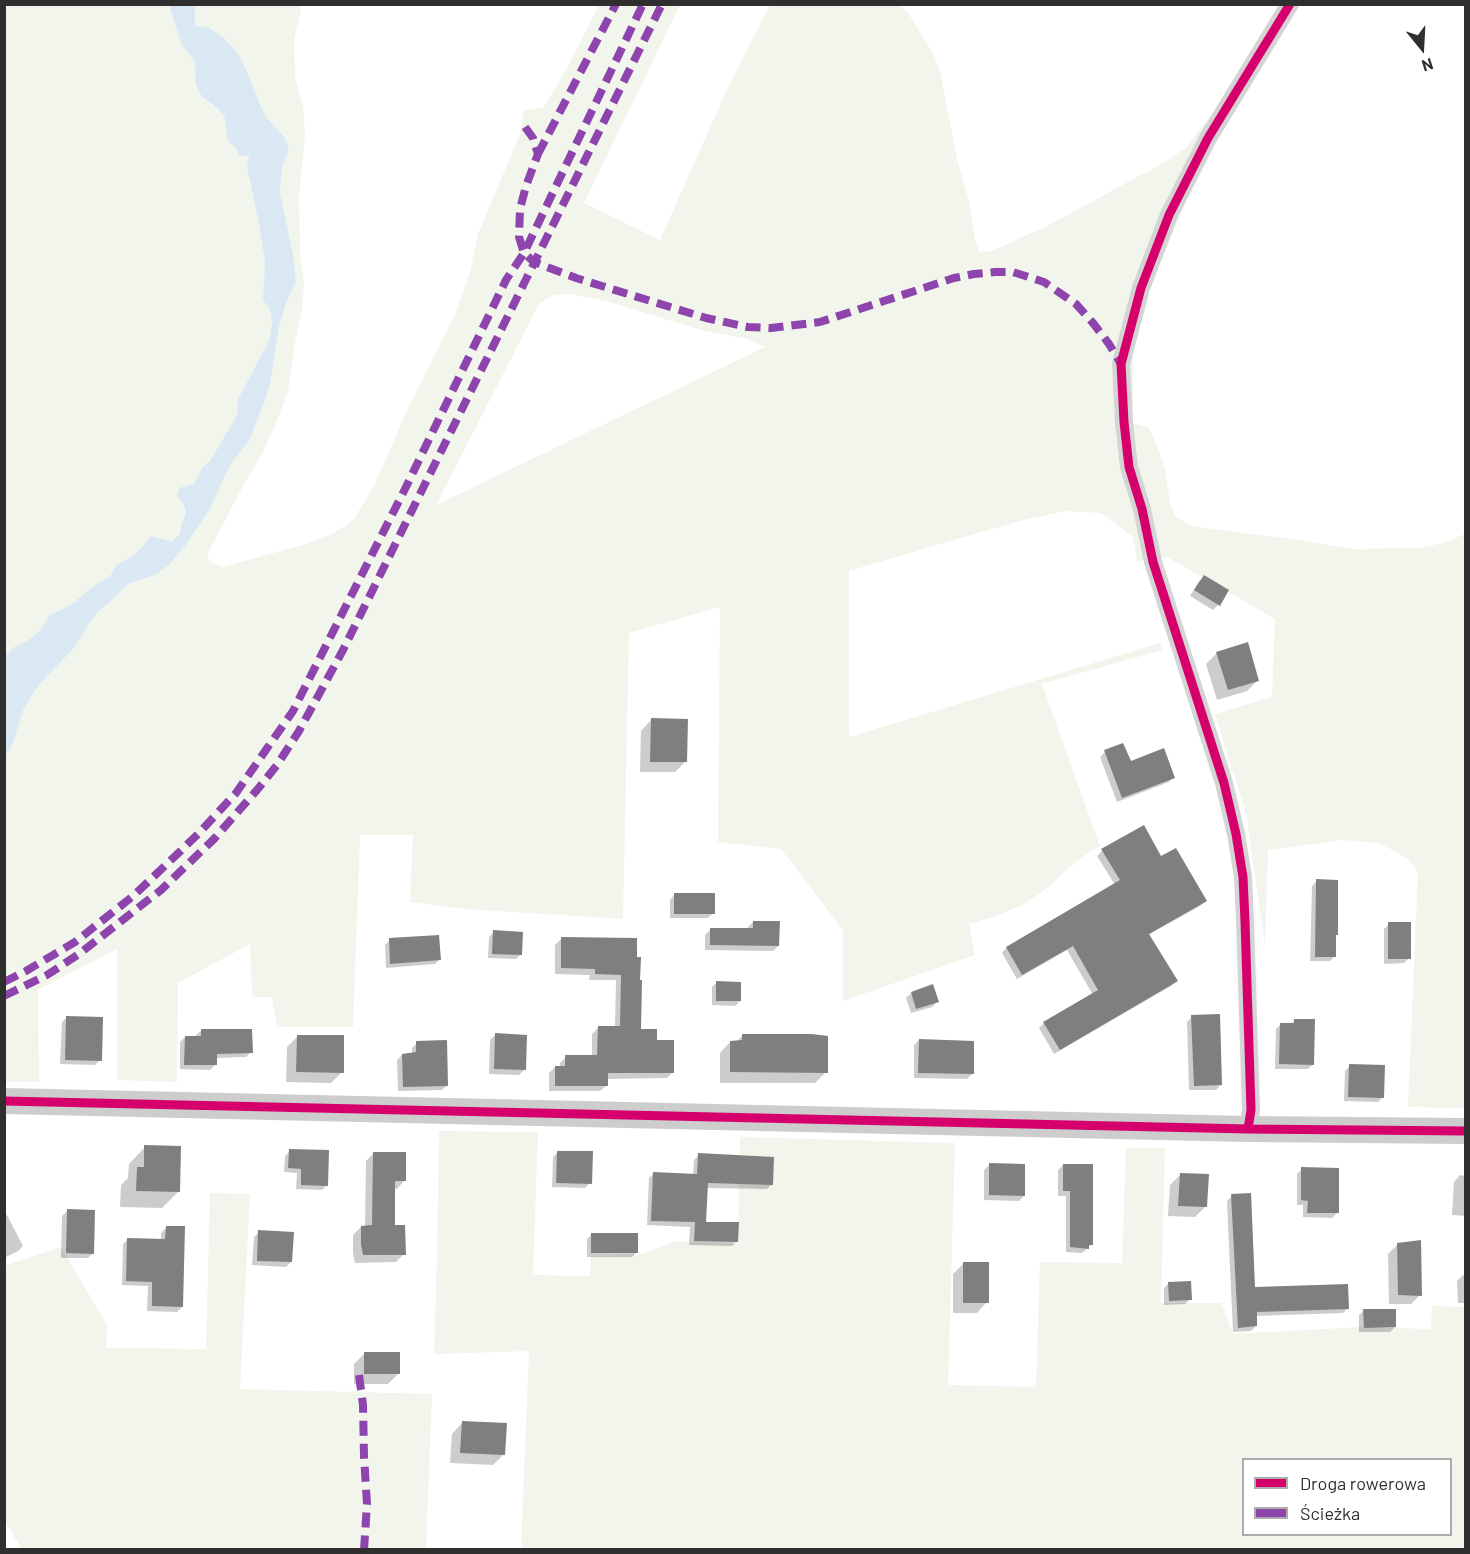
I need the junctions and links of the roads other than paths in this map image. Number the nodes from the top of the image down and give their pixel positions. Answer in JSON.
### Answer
{"nodes":[{"id":1,"x":1290,"y":4,"type":"edge"},
{"id":2,"x":4,"y":1101,"type":"edge"},
{"id":3,"x":1248,"y":1129,"type":"junction"},
{"id":4,"x":1466,"y":1131,"type":"edge"}],
"edges":[{"from":1,"to":3,"type":"street"},
{"from":2,"to":3,"type":"street"},
{"from":3,"to":4,"type":"street"}]}
